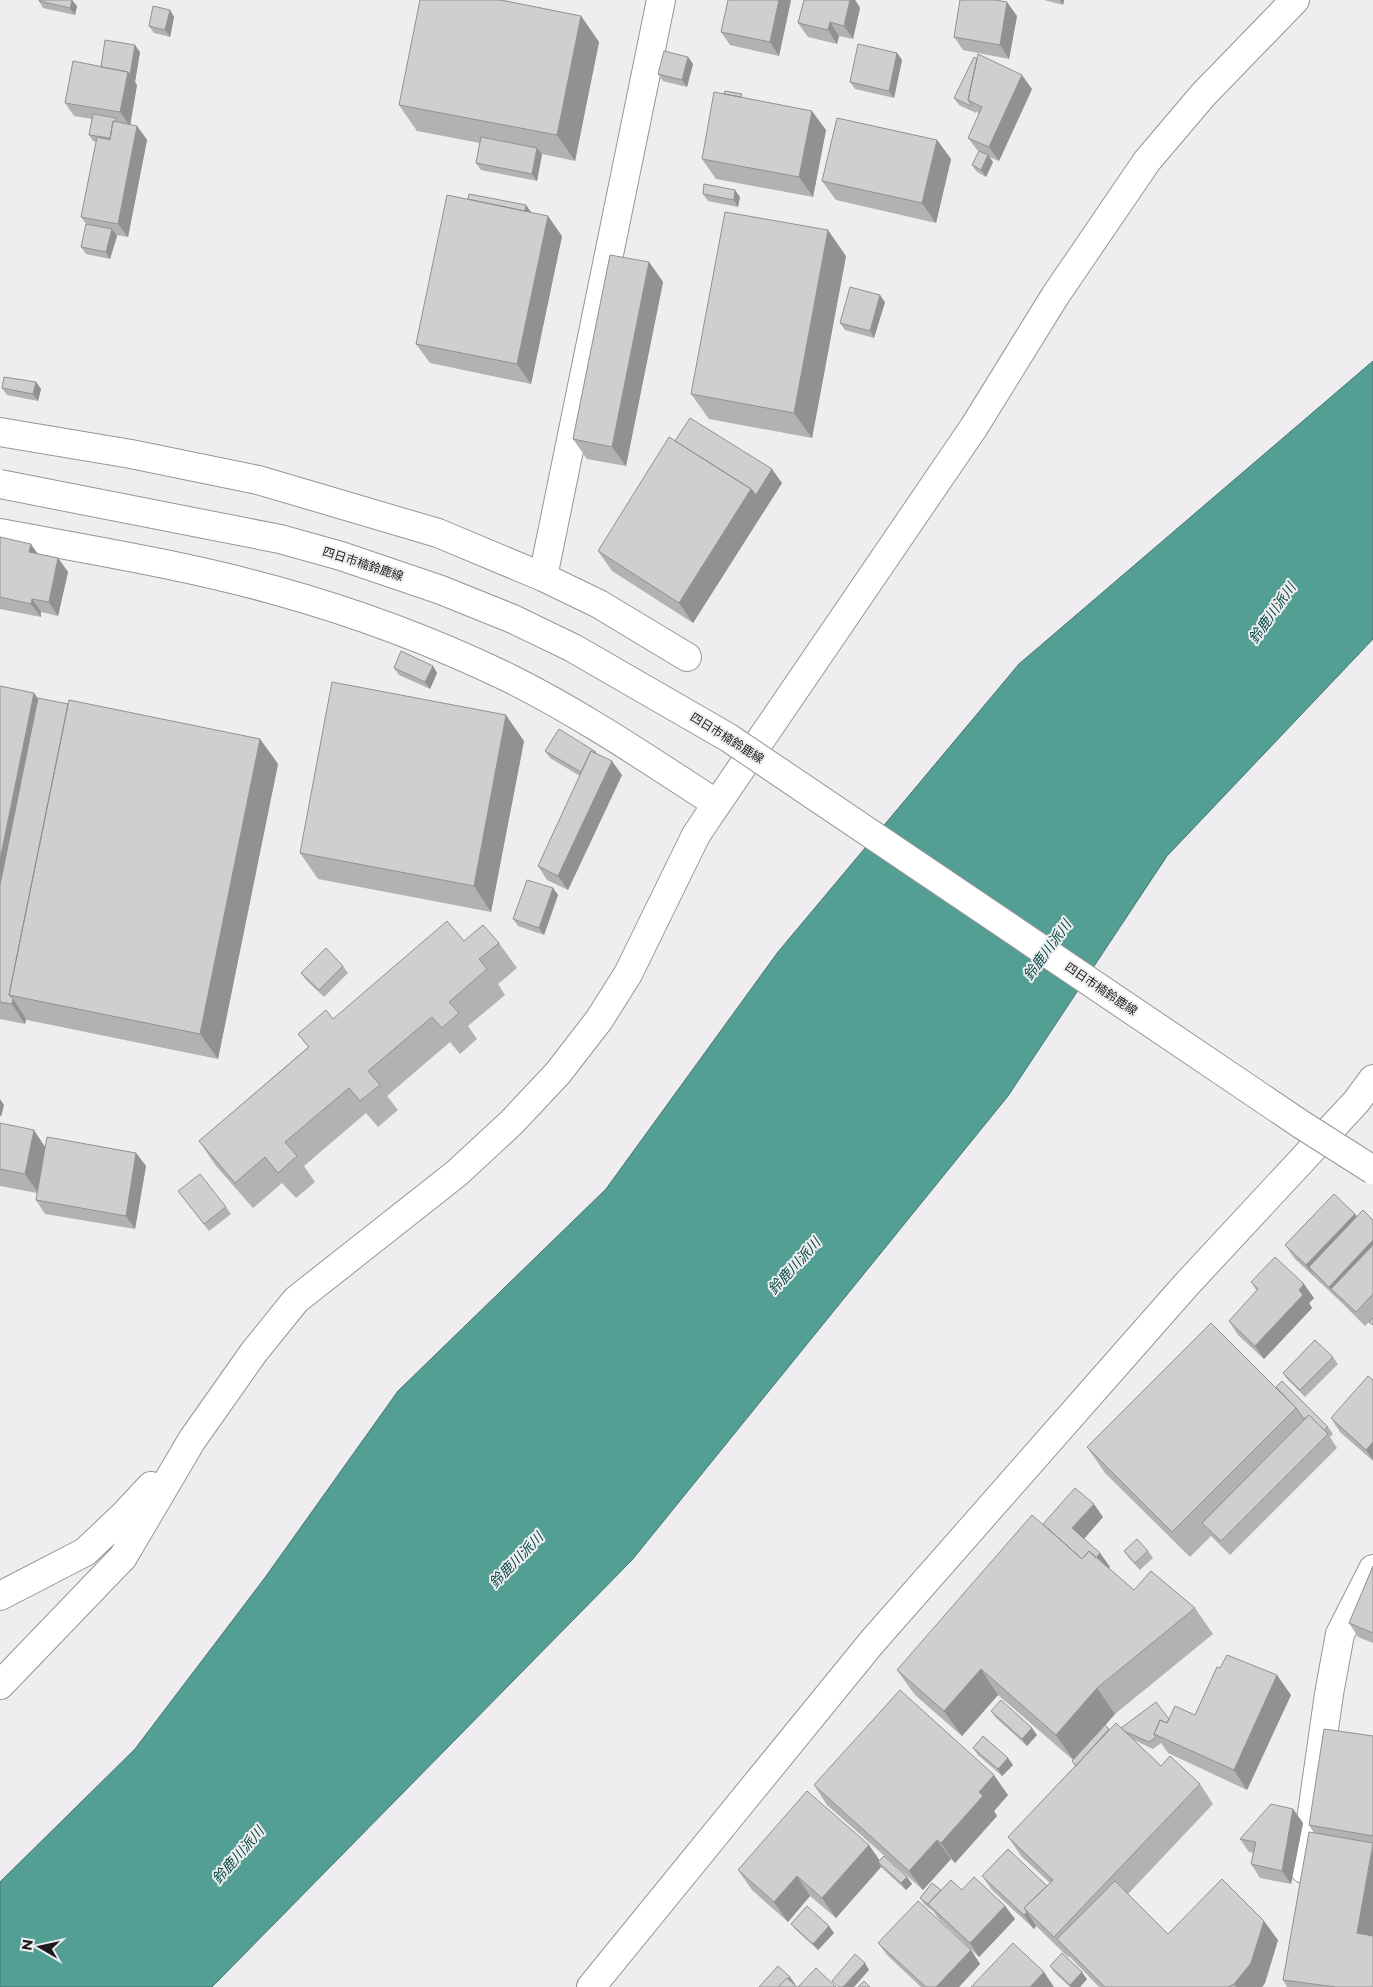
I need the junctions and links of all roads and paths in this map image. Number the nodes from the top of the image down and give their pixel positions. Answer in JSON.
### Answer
{"nodes":[{"id":1,"x":661,"y":0,"type":"edge"},
{"id":2,"x":1295,"y":0,"type":"edge"},
{"id":3,"x":0,"y":432,"type":"edge"},
{"id":4,"x":0,"y":484,"type":"edge"},
{"id":5,"x":0,"y":533,"type":"edge"},
{"id":6,"x":543,"y":577,"type":"junction"},
{"id":7,"x":687,"y":657,"type":"dead end"},
{"id":8,"x":717,"y":804,"type":"junction"},
{"id":9,"x":1373,"y":1079,"type":"edge"},
{"id":10,"x":1373,"y":1170,"type":"edge"},
{"id":11,"x":192,"y":1440,"type":"junction"},
{"id":12,"x":1373,"y":1569,"type":"edge"},
{"id":13,"x":0,"y":1596,"type":"edge"},
{"id":14,"x":0,"y":1684,"type":"edge"},
{"id":15,"x":1301,"y":1889,"type":"edge"},
{"id":16,"x":591,"y":1987,"type":"edge"}],
"edges":[{"from":1,"to":6,"type":"street"},
{"from":2,"to":8,"type":"street"},
{"from":3,"to":6,"type":"street"},
{"from":4,"to":10,"type":"street","name":"四日市楠鈴鹿線","bridge":true},
{"from":5,"to":8,"type":"street"},
{"from":6,"to":7,"type":"street"},
{"from":8,"to":11,"type":"street"},
{"from":9,"to":16,"type":"street"},
{"from":11,"to":13,"type":"street"},
{"from":11,"to":14,"type":"street"},
{"from":12,"to":15,"type":"street"}]}
